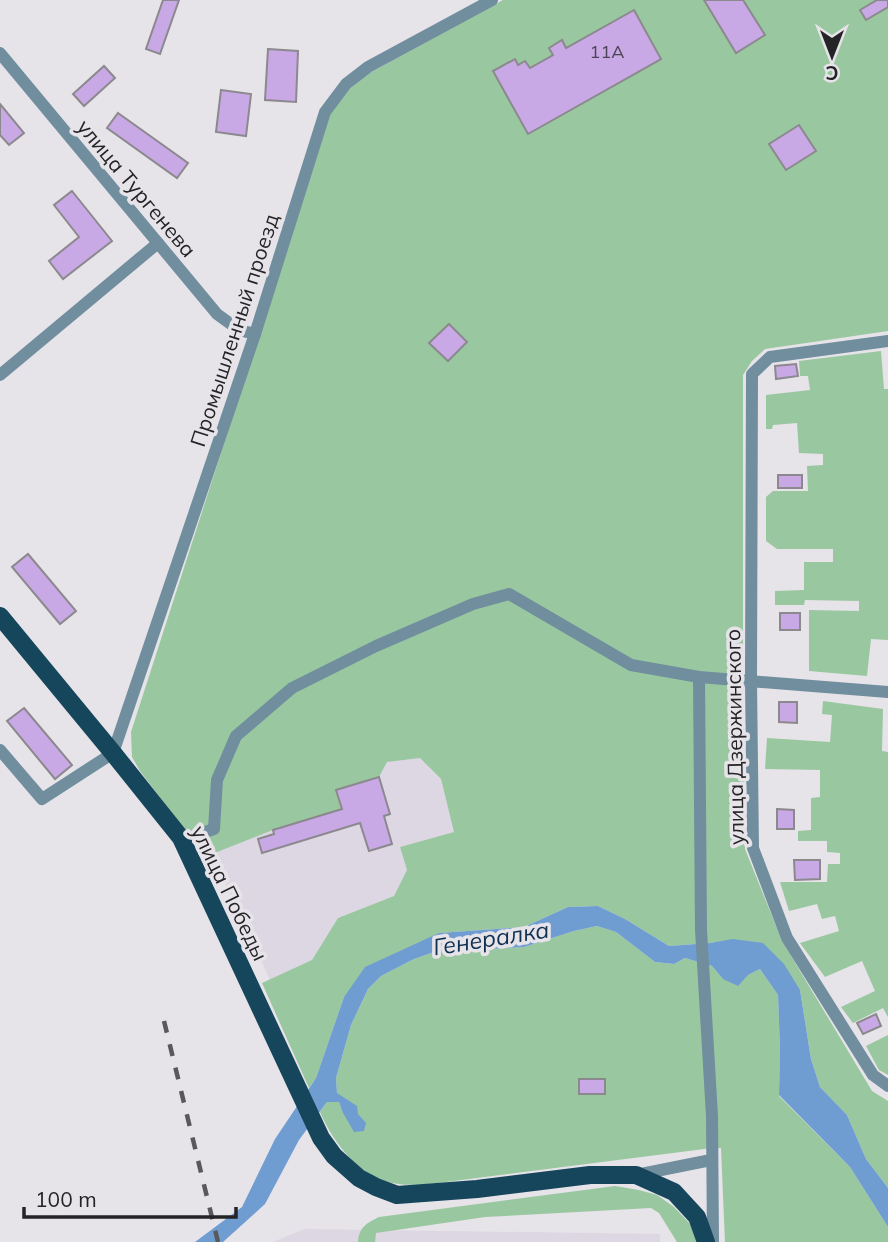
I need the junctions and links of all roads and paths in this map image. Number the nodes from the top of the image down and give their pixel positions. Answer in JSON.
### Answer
{"nodes":[{"id":1,"x":492,"y":0,"type":"edge"},
{"id":2,"x":0,"y":53,"type":"edge"},
{"id":3,"x":158,"y":243,"type":"junction"},
{"id":4,"x":255,"y":334,"type":"junction"},
{"id":5,"x":888,"y":341,"type":"edge"},
{"id":6,"x":0,"y":375,"type":"edge"},
{"id":7,"x":0,"y":616,"type":"edge"},
{"id":8,"x":699,"y":677,"type":"junction"},
{"id":9,"x":751,"y":681,"type":"junction"},
{"id":10,"x":888,"y":692,"type":"edge"},
{"id":11,"x":0,"y":750,"type":"edge"},
{"id":12,"x":113,"y":752,"type":"junction"},
{"id":13,"x":181,"y":838,"type":"junction"},
{"id":14,"x":888,"y":1086,"type":"edge"},
{"id":15,"x":711,"y":1160,"type":"junction"},
{"id":16,"x":636,"y":1175,"type":"junction"},
{"id":17,"x":706,"y":1242,"type":"edge"},
{"id":18,"x":713,"y":1242,"type":"edge"}],
"edges":[{"from":1,"to":4,"type":"street","name":"Промышленный проезд"},
{"from":2,"to":3,"type":"street","name":"улица Тургенева"},
{"from":3,"to":4,"type":"street","name":"улица Тургенева"},
{"from":3,"to":6,"type":"street"},
{"from":4,"to":12,"type":"street","name":"Промышленный проезд"},
{"from":5,"to":9,"type":"street","name":"улица Дзержинского"},
{"from":7,"to":12,"type":"main road","name":"улица Победы"},
{"from":8,"to":9,"type":"street"},
{"from":8,"to":13,"type":"street"},
{"from":8,"to":15,"type":"street"},
{"from":9,"to":10,"type":"street"},
{"from":9,"to":14,"type":"street","name":"улица Дзержинского"},
{"from":11,"to":12,"type":"street"},
{"from":12,"to":13,"type":"main road","name":"улица Победы"},
{"from":13,"to":16,"type":"main road","name":"улица Победы"},
{"from":15,"to":16,"type":"street"},
{"from":15,"to":18,"type":"street"},
{"from":16,"to":17,"type":"main road"}]}
